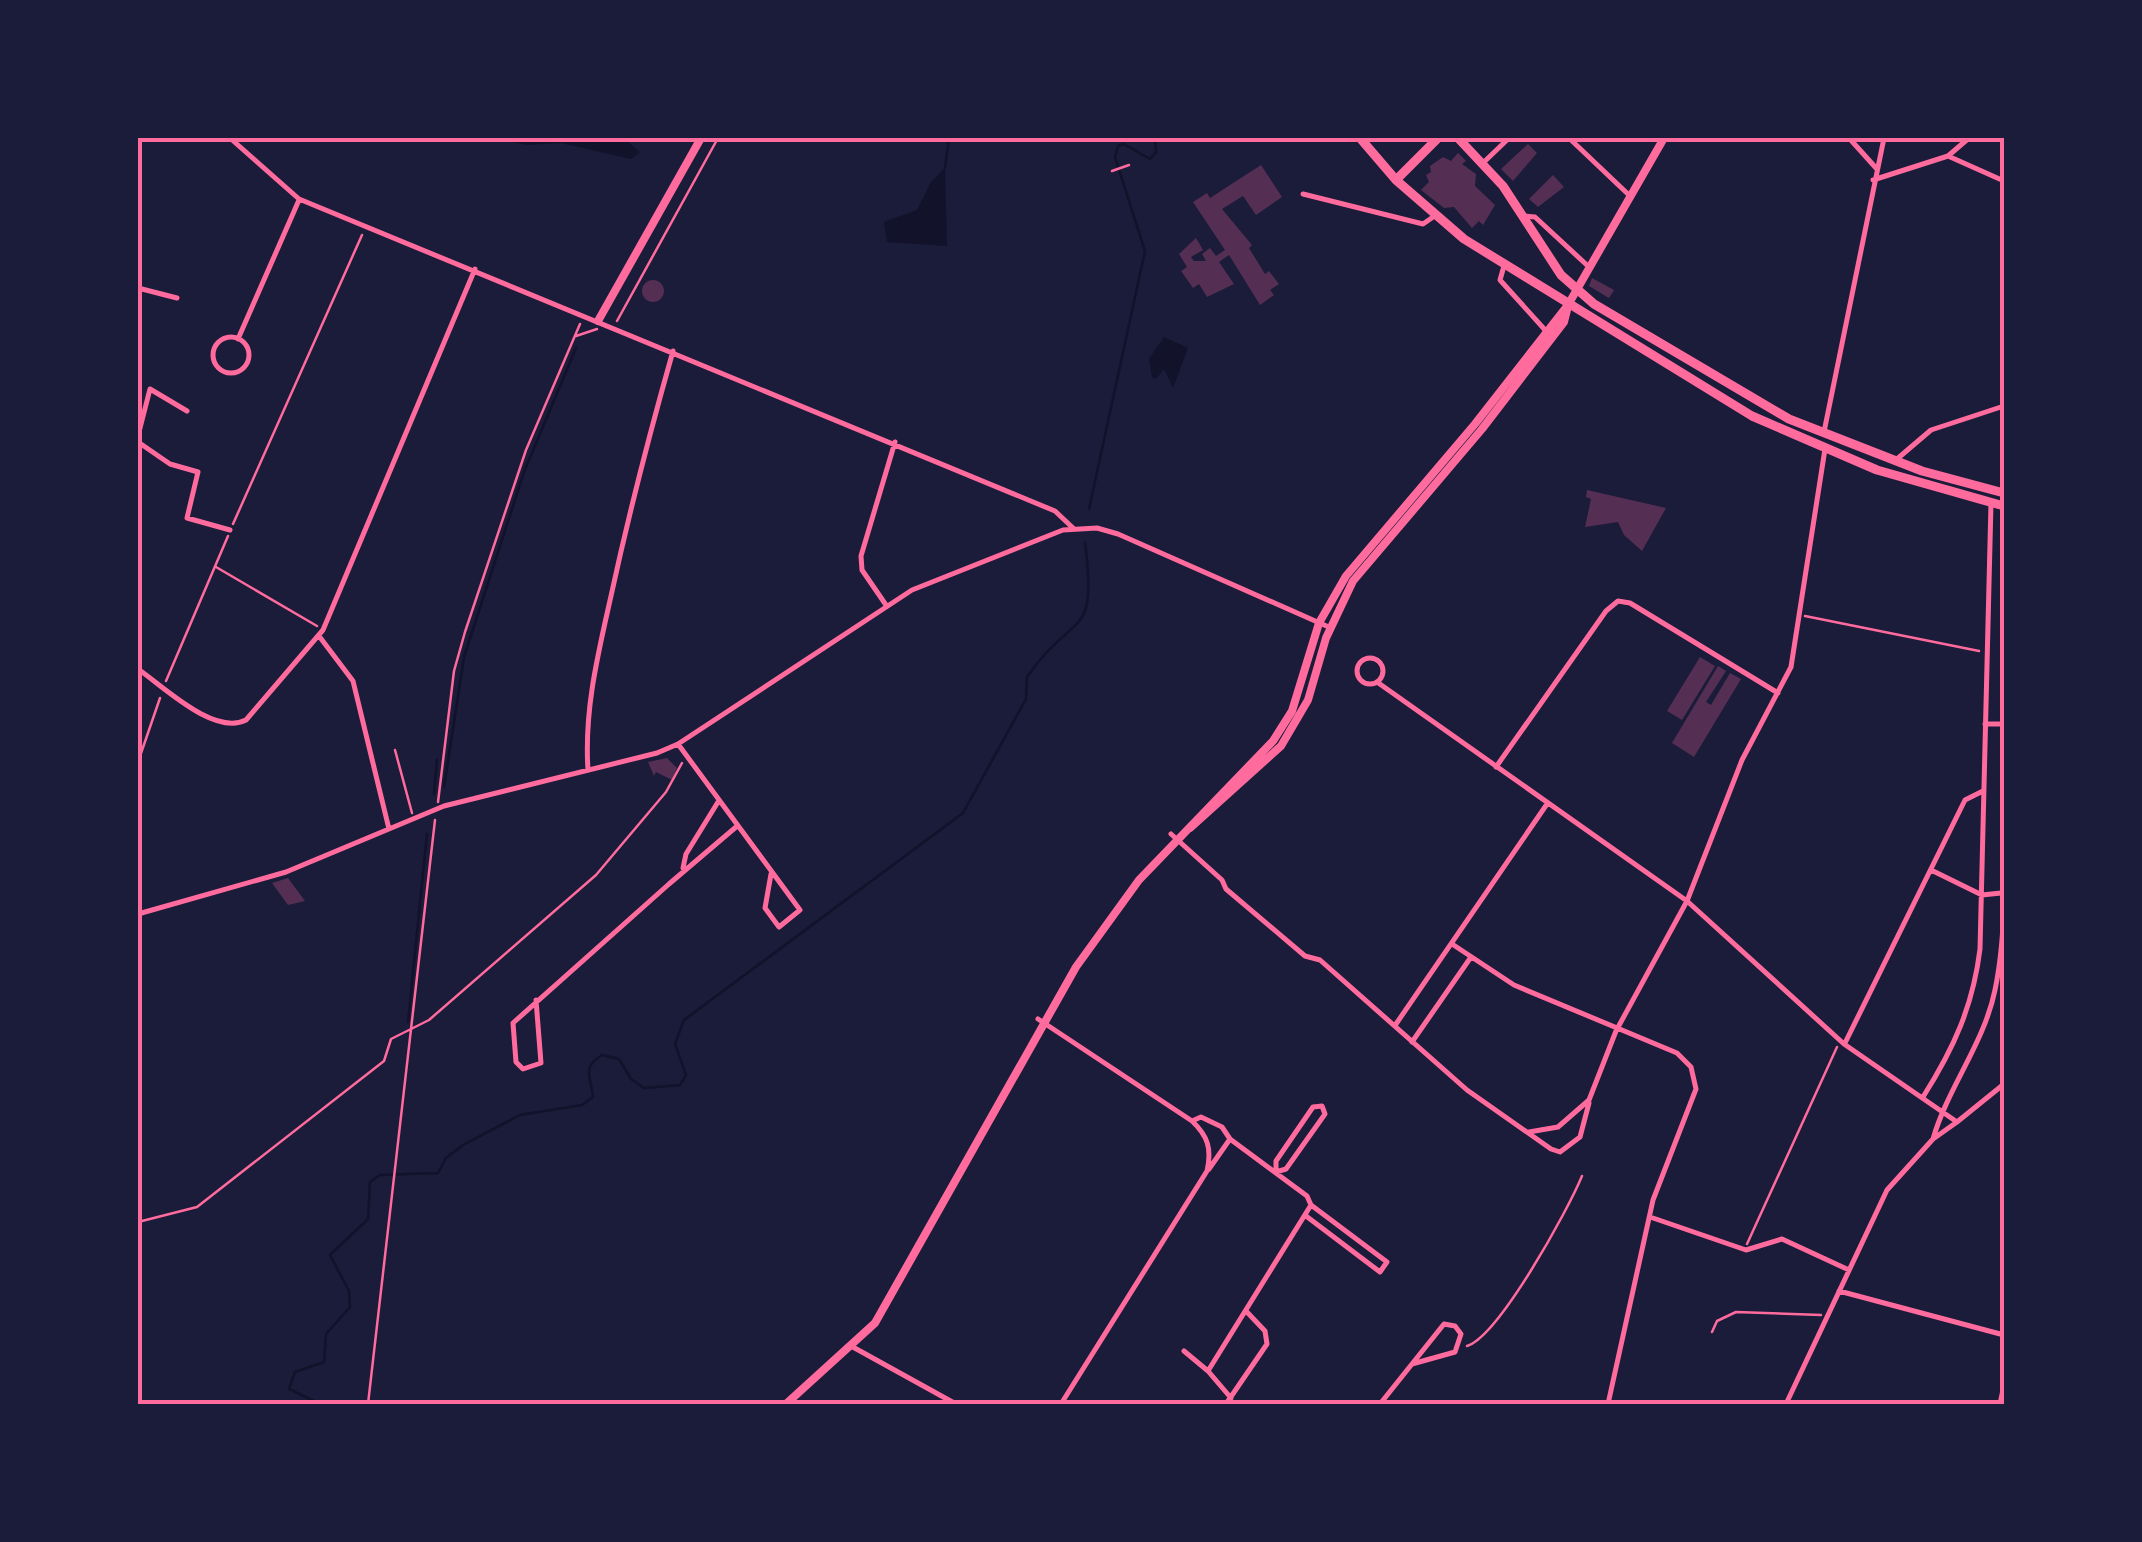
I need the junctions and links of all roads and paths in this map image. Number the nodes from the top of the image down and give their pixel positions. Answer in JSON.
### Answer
{"nodes":[{"id":1,"x":230,"y":138,"type":"edge"},
{"id":2,"x":701,"y":138,"type":"edge"},
{"id":3,"x":718,"y":138,"type":"edge"},
{"id":4,"x":1360,"y":138,"type":"edge"},
{"id":5,"x":1438,"y":138,"type":"edge"},
{"id":6,"x":1458,"y":138,"type":"edge"},
{"id":7,"x":1509,"y":138,"type":"edge"},
{"id":8,"x":1569,"y":138,"type":"edge"},
{"id":9,"x":1664,"y":138,"type":"edge"},
{"id":10,"x":1848,"y":138,"type":"edge"},
{"id":11,"x":1884,"y":138,"type":"edge"},
{"id":12,"x":1969,"y":138,"type":"edge"},
{"id":13,"x":1948,"y":156,"type":"junction"},
{"id":14,"x":1484,"y":162,"type":"junction"},
{"id":15,"x":1129,"y":165,"type":"dead end"},
{"id":16,"x":1876,"y":168,"type":"junction"},
{"id":17,"x":1112,"y":171,"type":"dead end"},
{"id":18,"x":1396,"y":180,"type":"junction"},
{"id":19,"x":1873,"y":180,"type":"junction"},
{"id":20,"x":2004,"y":181,"type":"edge"},
{"id":21,"x":1302,"y":194,"type":"dead end"},
{"id":22,"x":1630,"y":196,"type":"junction"},
{"id":23,"x":299,"y":199,"type":"junction"},
{"id":24,"x":1436,"y":215,"type":"junction"},
{"id":25,"x":1522,"y":216,"type":"junction"},
{"id":26,"x":366,"y":227,"type":"junction"},
{"id":27,"x":1504,"y":266,"type":"junction"},
{"id":28,"x":1589,"y":267,"type":"junction"},
{"id":29,"x":476,"y":268,"type":"junction"},
{"id":30,"x":138,"y":288,"type":"edge"},
{"id":31,"x":1577,"y":290,"type":"junction"},
{"id":32,"x":177,"y":298,"type":"dead end"},
{"id":33,"x":1568,"y":305,"type":"junction"},
{"id":34,"x":584,"y":315,"type":"junction"},
{"id":35,"x":598,"y":320,"type":"junction"},
{"id":36,"x":608,"y":325,"type":"junction"},
{"id":37,"x":1546,"y":331,"type":"junction"},
{"id":38,"x":574,"y":336,"type":"junction"},
{"id":39,"x":238,"y":338,"type":"junction"},
{"id":40,"x":673,"y":351,"type":"junction"},
{"id":41,"x":2004,"y":406,"type":"edge"},
{"id":42,"x":188,"y":411,"type":"dead end"},
{"id":43,"x":1824,"y":432,"type":"junction"},
{"id":44,"x":138,"y":439,"type":"edge"},
{"id":45,"x":895,"y":442,"type":"junction"},
{"id":46,"x":1825,"y":449,"type":"junction"},
{"id":47,"x":1898,"y":458,"type":"junction"},
{"id":48,"x":2004,"y":493,"type":"edge"},
{"id":49,"x":1990,"y":503,"type":"junction"},
{"id":50,"x":2004,"y":506,"type":"edge"},
{"id":51,"x":1073,"y":528,"type":"junction"},
{"id":52,"x":230,"y":530,"type":"junction"},
{"id":53,"x":214,"y":566,"type":"junction"},
{"id":54,"x":886,"y":605,"type":"junction"},
{"id":55,"x":1799,"y":615,"type":"junction"},
{"id":56,"x":1319,"y":623,"type":"junction"},
{"id":57,"x":1331,"y":628,"type":"junction"},
{"id":58,"x":321,"y":633,"type":"junction"},
{"id":59,"x":1986,"y":652,"type":"junction"},
{"id":60,"x":138,"y":669,"type":"edge"},
{"id":61,"x":1379,"y":679,"type":"junction"},
{"id":62,"x":164,"y":687,"type":"junction"},
{"id":63,"x":1779,"y":693,"type":"junction"},
{"id":64,"x":1985,"y":724,"type":"junction"},
{"id":65,"x":2004,"y":724,"type":"edge"},
{"id":66,"x":678,"y":744,"type":"junction"},
{"id":67,"x":396,"y":750,"type":"dead end"},
{"id":68,"x":2004,"y":751,"type":"edge"},
{"id":69,"x":685,"y":756,"type":"junction"},
{"id":70,"x":138,"y":762,"type":"edge"},
{"id":71,"x":1496,"y":767,"type":"junction"},
{"id":72,"x":588,"y":770,"type":"junction"},
{"id":73,"x":1983,"y":791,"type":"junction"},
{"id":74,"x":718,"y":802,"type":"junction"},
{"id":75,"x":1547,"y":804,"type":"junction"},
{"id":76,"x":437,"y":809,"type":"junction"},
{"id":77,"x":1200,"y":816,"type":"junction"},
{"id":78,"x":414,"y":819,"type":"junction"},
{"id":79,"x":736,"y":827,"type":"junction"},
{"id":80,"x":388,"y":829,"type":"junction"},
{"id":81,"x":1174,"y":837,"type":"junction"},
{"id":82,"x":683,"y":868,"type":"junction"},
{"id":83,"x":1931,"y":870,"type":"junction"},
{"id":84,"x":772,"y":874,"type":"junction"},
{"id":85,"x":2001,"y":893,"type":"junction"},
{"id":86,"x":1982,"y":895,"type":"junction"},
{"id":87,"x":1687,"y":901,"type":"junction"},
{"id":88,"x":138,"y":914,"type":"edge"},
{"id":89,"x":1452,"y":944,"type":"junction"},
{"id":90,"x":1471,"y":957,"type":"junction"},
{"id":91,"x":536,"y":1000,"type":"junction"},
{"id":92,"x":1040,"y":1020,"type":"junction"},
{"id":93,"x":1396,"y":1024,"type":"junction"},
{"id":94,"x":413,"y":1028,"type":"junction"},
{"id":95,"x":1616,"y":1031,"type":"junction"},
{"id":96,"x":1412,"y":1042,"type":"junction"},
{"id":97,"x":1842,"y":1042,"type":"junction"},
{"id":98,"x":2004,"y":1084,"type":"edge"},
{"id":99,"x":1923,"y":1097,"type":"junction"},
{"id":100,"x":1589,"y":1100,"type":"junction"},
{"id":101,"x":1941,"y":1110,"type":"junction"},
{"id":102,"x":1192,"y":1121,"type":"junction"},
{"id":103,"x":1957,"y":1122,"type":"junction"},
{"id":104,"x":1529,"y":1132,"type":"junction"},
{"id":105,"x":1933,"y":1139,"type":"junction"},
{"id":106,"x":1230,"y":1140,"type":"junction"},
{"id":107,"x":1207,"y":1171,"type":"junction"},
{"id":108,"x":1276,"y":1172,"type":"junction"},
{"id":109,"x":1582,"y":1176,"type":"dead end"},
{"id":110,"x":1311,"y":1205,"type":"junction"},
{"id":111,"x":1306,"y":1216,"type":"junction"},
{"id":112,"x":1653,"y":1218,"type":"junction"},
{"id":113,"x":138,"y":1222,"type":"edge"},
{"id":114,"x":1746,"y":1250,"type":"junction"},
{"id":115,"x":1849,"y":1270,"type":"junction"},
{"id":116,"x":1840,"y":1291,"type":"junction"},
{"id":117,"x":1246,"y":1311,"type":"junction"},
{"id":118,"x":1828,"y":1316,"type":"junction"},
{"id":119,"x":1712,"y":1332,"type":"dead end"},
{"id":120,"x":2004,"y":1335,"type":"edge"},
{"id":121,"x":850,"y":1346,"type":"junction"},
{"id":122,"x":1459,"y":1347,"type":"junction"},
{"id":123,"x":1184,"y":1351,"type":"dead end"},
{"id":124,"x":1412,"y":1364,"type":"junction"},
{"id":125,"x":1208,"y":1371,"type":"junction"},
{"id":126,"x":2004,"y":1386,"type":"edge"},
{"id":127,"x":1229,"y":1401,"type":"edge"},
{"id":128,"x":368,"y":1404,"type":"edge"},
{"id":129,"x":786,"y":1404,"type":"edge"},
{"id":130,"x":956,"y":1404,"type":"edge"},
{"id":131,"x":1061,"y":1404,"type":"edge"},
{"id":132,"x":1380,"y":1404,"type":"edge"},
{"id":133,"x":1608,"y":1404,"type":"edge"},
{"id":134,"x":1786,"y":1404,"type":"edge"},
{"id":135,"x":2000,"y":1404,"type":"edge"}],
"edges":[{"from":1,"to":23,"type":"street"},
{"from":2,"to":35,"type":"main road"},
{"from":3,"to":36,"type":"path"},
{"from":4,"to":18,"type":"main road"},
{"from":5,"to":18,"type":"main road"},
{"from":6,"to":14,"type":"main road"},
{"from":7,"to":14,"type":"street"},
{"from":8,"to":22,"type":"street"},
{"from":9,"to":22,"type":"main road"},
{"from":10,"to":16,"type":"street"},
{"from":11,"to":16,"type":"street"},
{"from":12,"to":13,"type":"street"},
{"from":13,"to":19,"type":"street"},
{"from":13,"to":20,"type":"street"},
{"from":14,"to":25,"type":"main road"},
{"from":15,"to":17,"type":"path"},
{"from":16,"to":19,"type":"street"},
{"from":18,"to":24,"type":"main road"},
{"from":19,"to":43,"type":"street"},
{"from":21,"to":24,"type":"street"},
{"from":22,"to":28,"type":"main road"},
{"from":23,"to":26,"type":"street"},
{"from":23,"to":39,"type":"street"},
{"from":24,"to":27,"type":"main road"},
{"from":25,"to":28,"type":"street"},
{"from":25,"to":31,"type":"main road"},
{"from":26,"to":29,"type":"street"},
{"from":26,"to":52,"type":"path"},
{"from":27,"to":33,"type":"main road"},
{"from":27,"to":37,"type":"street"},
{"from":28,"to":31,"type":"main road"},
{"from":29,"to":34,"type":"street"},
{"from":29,"to":58,"type":"street"},
{"from":30,"to":32,"type":"street"},
{"from":31,"to":33,"type":"main road"},
{"from":31,"to":43,"type":"main road"},
{"from":33,"to":37,"type":"main road"},
{"from":33,"to":46,"type":"main road"},
{"from":33,"to":57,"type":"main road"},
{"from":34,"to":35,"type":"street"},
{"from":34,"to":38,"type":"path"},
{"from":35,"to":36,"type":"street"},
{"from":36,"to":38,"type":"path"},
{"from":36,"to":40,"type":"street"},
{"from":37,"to":56,"type":"main road"},
{"from":38,"to":76,"type":"path"},
{"from":39,"to":39,"type":"street"},
{"from":40,"to":45,"type":"street"},
{"from":40,"to":72,"type":"street"},
{"from":41,"to":47,"type":"street"},
{"from":42,"to":44,"type":"street"},
{"from":43,"to":47,"type":"main road"},
{"from":44,"to":52,"type":"street"},
{"from":45,"to":51,"type":"street"},
{"from":45,"to":54,"type":"street"},
{"from":46,"to":49,"type":"main road"},
{"from":46,"to":55,"type":"street"},
{"from":47,"to":48,"type":"main road"},
{"from":49,"to":50,"type":"main road"},
{"from":49,"to":59,"type":"street"},
{"from":51,"to":54,"type":"street"},
{"from":51,"to":56,"type":"street"},
{"from":52,"to":53,"type":"path"},
{"from":53,"to":58,"type":"path"},
{"from":53,"to":62,"type":"path"},
{"from":54,"to":66,"type":"street"},
{"from":55,"to":59,"type":"path"},
{"from":55,"to":63,"type":"street"},
{"from":56,"to":57,"type":"street"},
{"from":56,"to":77,"type":"main road"},
{"from":57,"to":77,"type":"main road"},
{"from":58,"to":62,"type":"street"},
{"from":58,"to":80,"type":"street"},
{"from":59,"to":64,"type":"street"},
{"from":60,"to":62,"type":"street"},
{"from":61,"to":61,"type":"street"},
{"from":61,"to":71,"type":"street"},
{"from":62,"to":70,"type":"path"},
{"from":63,"to":71,"type":"street"},
{"from":63,"to":87,"type":"street"},
{"from":64,"to":65,"type":"street"},
{"from":64,"to":73,"type":"street"},
{"from":66,"to":69,"type":"street"},
{"from":66,"to":72,"type":"street"},
{"from":67,"to":78,"type":"path"},
{"from":68,"to":85,"type":"street"},
{"from":69,"to":74,"type":"street"},
{"from":69,"to":94,"type":"path"},
{"from":71,"to":75,"type":"street"},
{"from":72,"to":76,"type":"street"},
{"from":73,"to":83,"type":"street"},
{"from":73,"to":86,"type":"street"},
{"from":74,"to":79,"type":"street"},
{"from":74,"to":82,"type":"street"},
{"from":75,"to":87,"type":"street"},
{"from":75,"to":89,"type":"street"},
{"from":76,"to":78,"type":"street"},
{"from":76,"to":94,"type":"path"},
{"from":77,"to":81,"type":"main road"},
{"from":78,"to":80,"type":"street"},
{"from":79,"to":82,"type":"street"},
{"from":79,"to":84,"type":"street"},
{"from":80,"to":88,"type":"street"},
{"from":81,"to":92,"type":"main road"},
{"from":81,"to":93,"type":"street"},
{"from":82,"to":91,"type":"street"},
{"from":83,"to":86,"type":"street"},
{"from":83,"to":97,"type":"street"},
{"from":84,"to":84,"type":"street"},
{"from":85,"to":86,"type":"street"},
{"from":85,"to":101,"type":"street"},
{"from":86,"to":99,"type":"street"},
{"from":87,"to":95,"type":"street"},
{"from":87,"to":97,"type":"street"},
{"from":89,"to":90,"type":"street"},
{"from":89,"to":93,"type":"street"},
{"from":90,"to":95,"type":"street"},
{"from":90,"to":96,"type":"street"},
{"from":91,"to":91,"type":"street"},
{"from":92,"to":102,"type":"street"},
{"from":92,"to":121,"type":"main road"},
{"from":93,"to":96,"type":"street"},
{"from":94,"to":113,"type":"path"},
{"from":94,"to":128,"type":"path"},
{"from":95,"to":100,"type":"street"},
{"from":95,"to":112,"type":"street"},
{"from":96,"to":104,"type":"street"},
{"from":97,"to":99,"type":"street"},
{"from":97,"to":114,"type":"path"},
{"from":98,"to":103,"type":"street"},
{"from":99,"to":101,"type":"street"},
{"from":100,"to":104,"type":"street"},
{"from":100,"to":104,"type":"street"},
{"from":101,"to":103,"type":"street"},
{"from":101,"to":105,"type":"street"},
{"from":102,"to":106,"type":"street"},
{"from":102,"to":107,"type":"street"},
{"from":103,"to":105,"type":"street"},
{"from":105,"to":115,"type":"street"},
{"from":106,"to":107,"type":"street"},
{"from":106,"to":108,"type":"street"},
{"from":107,"to":131,"type":"street"},
{"from":108,"to":108,"type":"street"},
{"from":108,"to":110,"type":"street"},
{"from":109,"to":122,"type":"path"},
{"from":110,"to":111,"type":"street"},
{"from":110,"to":111,"type":"street"},
{"from":111,"to":117,"type":"street"},
{"from":112,"to":114,"type":"street"},
{"from":112,"to":133,"type":"street"},
{"from":114,"to":115,"type":"street"},
{"from":115,"to":116,"type":"street"},
{"from":116,"to":118,"type":"street"},
{"from":116,"to":120,"type":"street"},
{"from":117,"to":125,"type":"street"},
{"from":117,"to":127,"type":"street"},
{"from":118,"to":119,"type":"path"},
{"from":118,"to":134,"type":"street"},
{"from":121,"to":129,"type":"main road"},
{"from":121,"to":130,"type":"street"},
{"from":122,"to":124,"type":"street"},
{"from":122,"to":124,"type":"street"},
{"from":123,"to":125,"type":"street"},
{"from":124,"to":132,"type":"street"},
{"from":125,"to":127,"type":"street"},
{"from":126,"to":135,"type":"street"}]}
